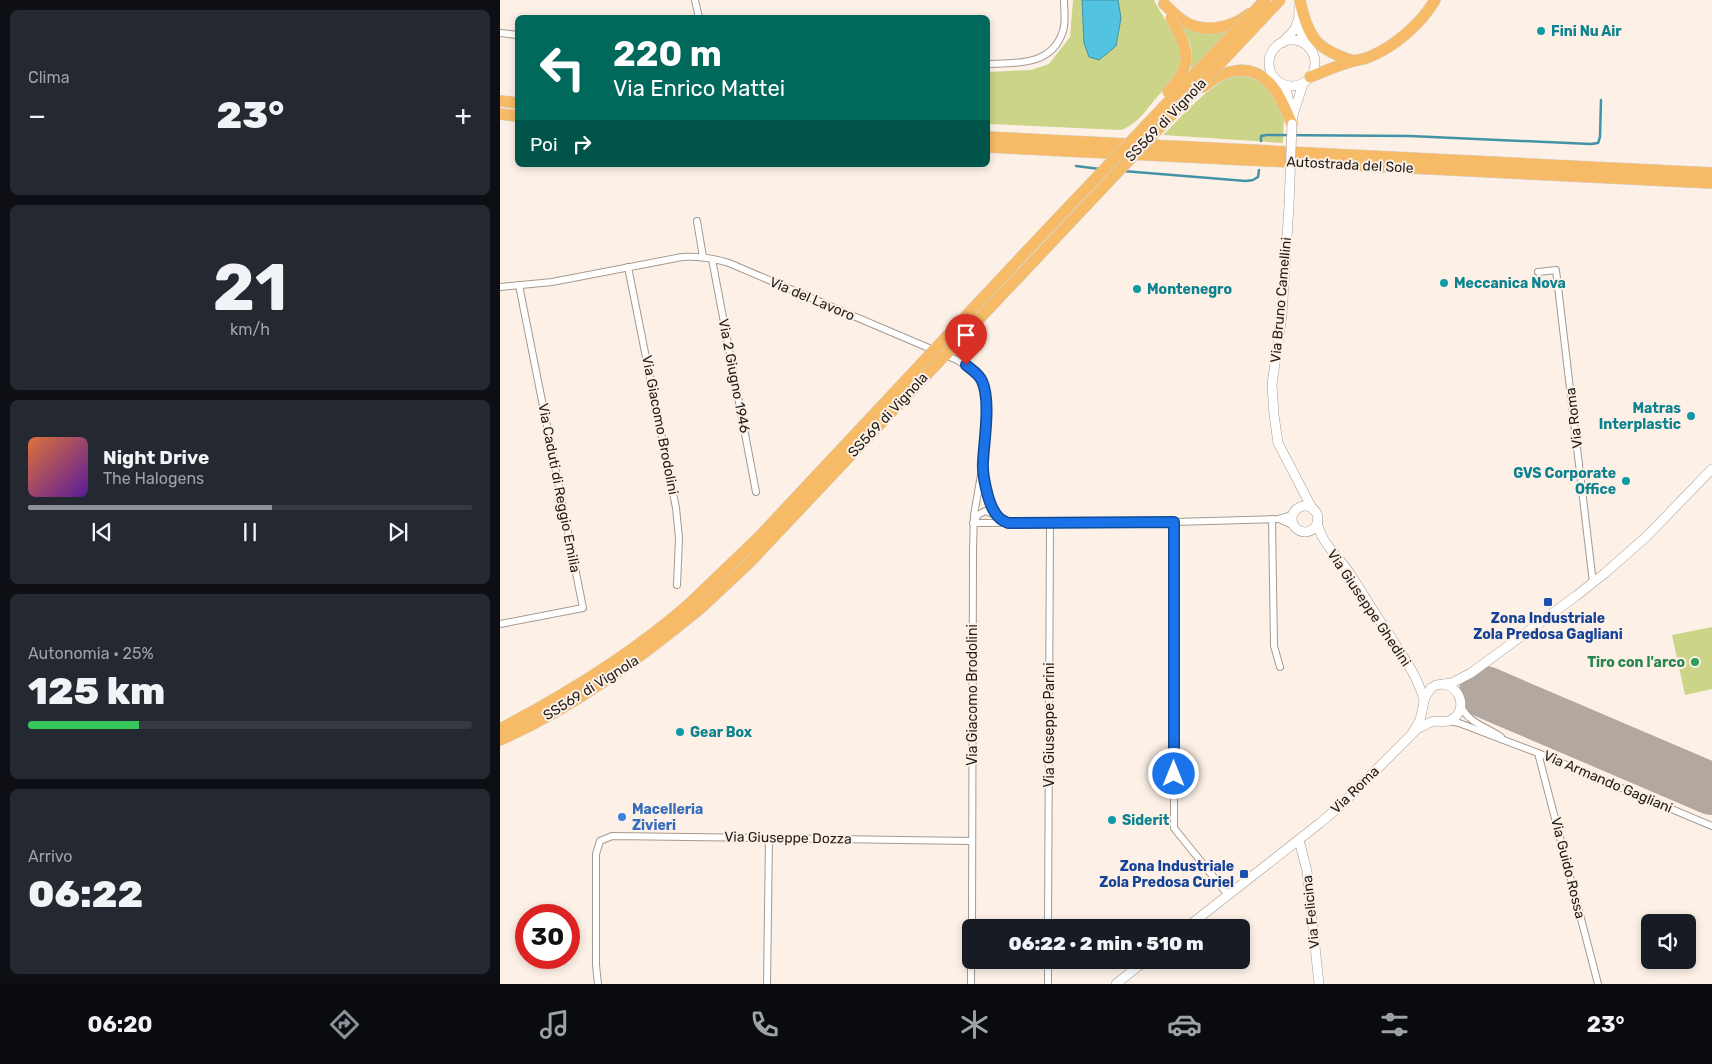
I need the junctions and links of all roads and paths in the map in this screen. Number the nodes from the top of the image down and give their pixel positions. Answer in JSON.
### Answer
{"nodes":[{"id":1,"x":695,"y":0,"type":"edge"},
{"id":2,"x":1064,"y":0,"type":"edge"},
{"id":3,"x":1280,"y":0,"type":"edge"},
{"id":4,"x":1435,"y":0,"type":"edge"},
{"id":5,"x":1300,"y":1,"type":"edge"},
{"id":6,"x":1163,"y":2,"type":"edge"},
{"id":7,"x":1264,"y":2,"type":"edge"},
{"id":8,"x":698,"y":15,"type":"edge"},
{"id":9,"x":1298,"y":20,"type":"junction"},
{"id":10,"x":500,"y":33,"type":"edge"},
{"id":11,"x":515,"y":35,"type":"edge"},
{"id":12,"x":1282,"y":43,"type":"junction"},
{"id":13,"x":1310,"y":49,"type":"junction"},
{"id":14,"x":1354,"y":61,"type":"junction"},
{"id":15,"x":990,"y":64,"type":"edge"},
{"id":16,"x":1307,"y":81,"type":"junction"},
{"id":17,"x":1285,"y":85,"type":"junction"},
{"id":18,"x":500,"y":101,"type":"edge"},
{"id":19,"x":515,"y":104,"type":"edge"},
{"id":20,"x":1180,"y":105,"type":"junction"},
{"id":21,"x":500,"y":114,"type":"edge"},
{"id":22,"x":515,"y":116,"type":"edge"},
{"id":23,"x":1292,"y":119,"type":"junction"},
{"id":24,"x":990,"y":137,"type":"edge"},
{"id":25,"x":990,"y":147,"type":"edge"},
{"id":26,"x":1712,"y":173,"type":"edge"},
{"id":27,"x":1098,"y":176,"type":"junction"},
{"id":28,"x":1712,"y":183,"type":"edge"},
{"id":29,"x":697,"y":221,"type":"dead end"},
{"id":30,"x":703,"y":257,"type":"junction"},
{"id":31,"x":712,"y":259,"type":"junction"},
{"id":32,"x":628,"y":267,"type":"junction"},
{"id":33,"x":1538,"y":272,"type":"dead end"},
{"id":34,"x":518,"y":285,"type":"junction"},
{"id":35,"x":500,"y":287,"type":"edge"},
{"id":36,"x":983,"y":464,"type":"junction"},
{"id":37,"x":1712,"y":469,"type":"edge"},
{"id":38,"x":1299,"y":480,"type":"junction"},
{"id":39,"x":756,"y":492,"type":"dead end"},
{"id":40,"x":1313,"y":510,"type":"junction"},
{"id":41,"x":1295,"y":511,"type":"junction"},
{"id":42,"x":999,"y":517,"type":"junction"},
{"id":43,"x":1275,"y":519,"type":"junction"},
{"id":44,"x":1317,"y":521,"type":"junction"},
{"id":45,"x":1174,"y":522,"type":"junction"},
{"id":46,"x":973,"y":523,"type":"junction"},
{"id":47,"x":1008,"y":523,"type":"junction"},
{"id":48,"x":1050,"y":523,"type":"junction"},
{"id":49,"x":1294,"y":526,"type":"junction"},
{"id":50,"x":1306,"y":532,"type":"junction"},
{"id":51,"x":1323,"y":540,"type":"junction"},
{"id":52,"x":1593,"y":583,"type":"junction"},
{"id":53,"x":677,"y":585,"type":"dead end"},
{"id":54,"x":500,"y":624,"type":"edge"},
{"id":55,"x":1280,"y":667,"type":"dead end"},
{"id":56,"x":1471,"y":673,"type":"junction"},
{"id":57,"x":1415,"y":676,"type":"junction"},
{"id":58,"x":1442,"y":684,"type":"junction"},
{"id":59,"x":1458,"y":693,"type":"junction"},
{"id":60,"x":1424,"y":702,"type":"junction"},
{"id":61,"x":1461,"y":704,"type":"junction"},
{"id":62,"x":1437,"y":721,"type":"junction"},
{"id":63,"x":1448,"y":721,"type":"junction"},
{"id":64,"x":500,"y":729,"type":"edge"},
{"id":65,"x":1413,"y":732,"type":"junction"},
{"id":66,"x":1504,"y":739,"type":"junction"},
{"id":67,"x":500,"y":740,"type":"edge"},
{"id":68,"x":1538,"y":753,"type":"junction"},
{"id":69,"x":1712,"y":826,"type":"edge"},
{"id":70,"x":769,"y":838,"type":"junction"},
{"id":71,"x":972,"y":841,"type":"junction"},
{"id":72,"x":1297,"y":842,"type":"junction"},
{"id":73,"x":1228,"y":895,"type":"junction"},
{"id":74,"x":972,"y":919,"type":"edge"},
{"id":75,"x":1048,"y":919,"type":"edge"},
{"id":76,"x":1197,"y":919,"type":"edge"},
{"id":77,"x":971,"y":969,"type":"edge"},
{"id":78,"x":1048,"y":969,"type":"edge"},
{"id":79,"x":1135,"y":969,"type":"edge"},
{"id":80,"x":598,"y":984,"type":"edge"},
{"id":81,"x":767,"y":984,"type":"edge"},
{"id":82,"x":971,"y":984,"type":"edge"},
{"id":83,"x":1048,"y":984,"type":"edge"},
{"id":84,"x":1116,"y":984,"type":"edge"},
{"id":85,"x":1319,"y":984,"type":"edge"},
{"id":86,"x":1598,"y":984,"type":"edge"}],
"edges":[{"from":1,"to":8,"type":"street"},
{"from":2,"to":15,"type":"street"},
{"from":3,"to":20,"type":"highway","name":"SS569 di Vignola","bridge":true},
{"from":4,"to":14,"type":"highway"},
{"from":5,"to":9,"type":"street"},
{"from":5,"to":14,"type":"highway"},
{"from":6,"to":7,"type":"highway","bridge":true},
{"from":6,"to":27,"type":"highway","bridge":true},
{"from":7,"to":27,"type":"highway","name":"SS569 di Vignola","bridge":true},
{"from":9,"to":12,"type":"street"},
{"from":9,"to":13,"type":"street"},
{"from":10,"to":11,"type":"street"},
{"from":12,"to":13,"type":"street"},
{"from":12,"to":17,"type":"street"},
{"from":13,"to":16,"type":"street"},
{"from":14,"to":16,"type":"highway"},
{"from":16,"to":17,"type":"street"},
{"from":16,"to":23,"type":"street"},
{"from":17,"to":23,"type":"street"},
{"from":18,"to":19,"type":"highway"},
{"from":20,"to":23,"type":"highway","bridge":true},
{"from":20,"to":67,"type":"highway","name":"SS569 di Vignola","bridge":true},
{"from":21,"to":22,"type":"highway"},
{"from":23,"to":38,"type":"street","name":"Via Bruno Camellini","bridge":true},
{"from":24,"to":26,"type":"highway","name":"Autostrada del Sole"},
{"from":25,"to":28,"type":"highway","name":"Autostrada del Sole"},
{"from":27,"to":64,"type":"highway","name":"SS569 di Vignola","bridge":true},
{"from":29,"to":30,"type":"street"},
{"from":30,"to":31,"type":"street","name":"Via del Lavoro"},
{"from":30,"to":32,"type":"street","name":"Via del Lavoro"},
{"from":31,"to":36,"type":"street","name":"Via del Lavoro"},
{"from":31,"to":39,"type":"street","name":"Via 2 Giugno 1946"},
{"from":32,"to":34,"type":"street","name":"Via del Lavoro"},
{"from":32,"to":53,"type":"street","name":"Via Giacomo Brodolini"},
{"from":33,"to":52,"type":"street","name":"Via Roma"},
{"from":34,"to":35,"type":"street","name":"Via del Lavoro"},
{"from":34,"to":54,"type":"street","name":"Via Caduti di Reggio Emilia"},
{"from":36,"to":42,"type":"street"},
{"from":36,"to":46,"type":"street","name":"Via Giacomo Brodolini"},
{"from":37,"to":52,"type":"street","name":"Via Roma"},
{"from":38,"to":40,"type":"street","name":"Via Bruno Camellini"},
{"from":38,"to":41,"type":"street"},
{"from":40,"to":41,"type":"street"},
{"from":40,"to":44,"type":"street","name":"Via Bruno Camellini"},
{"from":41,"to":43,"type":"street"},
{"from":41,"to":49,"type":"street"},
{"from":42,"to":46,"type":"street"},
{"from":42,"to":47,"type":"street"},
{"from":43,"to":45,"type":"street"},
{"from":43,"to":49,"type":"street"},
{"from":43,"to":55,"type":"street"},
{"from":44,"to":50,"type":"street"},
{"from":44,"to":51,"type":"street","name":"Via Giuseppe Ghedini"},
{"from":45,"to":48,"type":"street"},
{"from":45,"to":73,"type":"street"},
{"from":46,"to":47,"type":"street"},
{"from":46,"to":71,"type":"street","name":"Via Giacomo Brodolini"},
{"from":47,"to":48,"type":"street"},
{"from":48,"to":75,"type":"street","name":"Via Giuseppe Parini"},
{"from":49,"to":50,"type":"street"},
{"from":50,"to":51,"type":"street","name":"Via Giuseppe Ghedini"},
{"from":51,"to":57,"type":"street","name":"Via Giuseppe Ghedini"},
{"from":52,"to":56,"type":"street","name":"Via Roma"},
{"from":56,"to":58,"type":"street","name":"Via Roma"},
{"from":56,"to":59,"type":"street","name":"Via Roma"},
{"from":57,"to":58,"type":"street","name":"Via Giuseppe Ghedini"},
{"from":57,"to":60,"type":"street","name":"Via Giuseppe Ghedini"},
{"from":58,"to":59,"type":"street"},
{"from":58,"to":60,"type":"street","name":"Via Roma"},
{"from":59,"to":61,"type":"street"},
{"from":60,"to":62,"type":"street"},
{"from":60,"to":65,"type":"street","name":"Via Roma"},
{"from":61,"to":63,"type":"street"},
{"from":61,"to":66,"type":"street","name":"Via Armando Gagliani"},
{"from":62,"to":63,"type":"street","name":"Via Roma"},
{"from":62,"to":65,"type":"street","name":"Via Roma"},
{"from":63,"to":66,"type":"street","name":"Via Armando Gagliani"},
{"from":65,"to":72,"type":"street","name":"Via Roma"},
{"from":66,"to":68,"type":"street","name":"Via Armando Gagliani"},
{"from":68,"to":69,"type":"street","name":"Via Armando Gagliani"},
{"from":68,"to":86,"type":"street","name":"Via Guido Rossa"},
{"from":70,"to":71,"type":"street","name":"Via Giuseppe Dozza"},
{"from":70,"to":80,"type":"street","name":"Via Giuseppe Dozza"},
{"from":70,"to":81,"type":"street"},
{"from":71,"to":74,"type":"street","name":"Via Giacomo Brodolini"},
{"from":72,"to":73,"type":"street","name":"Via Roma"},
{"from":72,"to":85,"type":"street","name":"Via Felicina"},
{"from":73,"to":76,"type":"street","name":"Via Roma"},
{"from":77,"to":82,"type":"street"},
{"from":78,"to":83,"type":"street"},
{"from":79,"to":84,"type":"street"}]}
